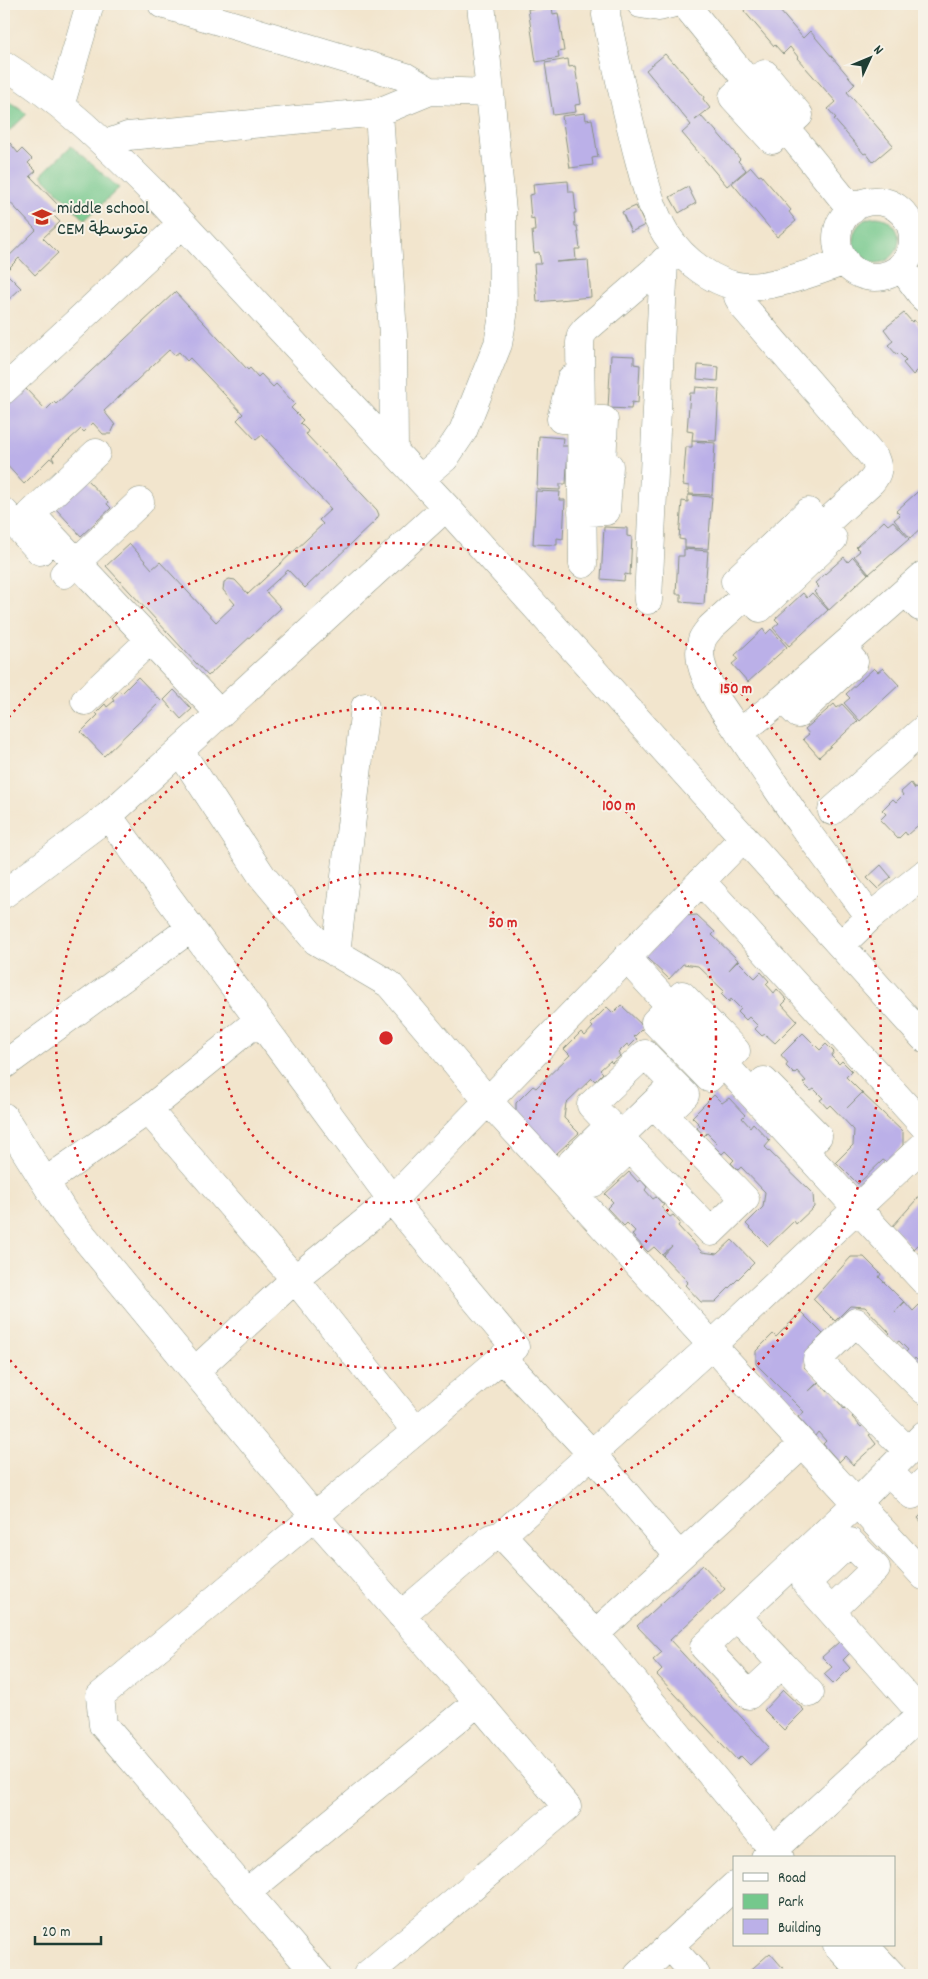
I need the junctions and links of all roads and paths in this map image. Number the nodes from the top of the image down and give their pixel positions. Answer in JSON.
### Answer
{"nodes":[{"id":1,"x":90,"y":4,"type":"edge"},
{"id":2,"x":162,"y":4,"type":"edge"},
{"id":3,"x":481,"y":4,"type":"edge"},
{"id":4,"x":607,"y":4,"type":"edge"},
{"id":5,"x":641,"y":4,"type":"edge"},
{"id":6,"x":671,"y":4,"type":"edge"},
{"id":7,"x":684,"y":4,"type":"edge"},
{"id":8,"x":4,"y":65,"type":"edge"},
{"id":9,"x":430,"y":91,"type":"junction"},
{"id":10,"x":490,"y":93,"type":"junction"},
{"id":11,"x":61,"y":103,"type":"junction"},
{"id":12,"x":379,"y":112,"type":"junction"},
{"id":13,"x":106,"y":144,"type":"junction"},
{"id":14,"x":852,"y":210,"type":"junction"},
{"id":15,"x":916,"y":212,"type":"edge"},
{"id":16,"x":182,"y":224,"type":"junction"},
{"id":17,"x":671,"y":256,"type":"junction"},
{"id":18,"x":845,"y":261,"type":"junction"},
{"id":19,"x":901,"y":267,"type":"junction"},
{"id":20,"x":737,"y":286,"type":"junction"},
{"id":21,"x":924,"y":298,"type":"edge"},
{"id":22,"x":4,"y":390,"type":"edge"},
{"id":23,"x":394,"y":451,"type":"junction"},
{"id":24,"x":96,"y":453,"type":"dead end"},
{"id":25,"x":420,"y":480,"type":"junction"},
{"id":26,"x":140,"y":502,"type":"dead end"},
{"id":27,"x":446,"y":507,"type":"junction"},
{"id":28,"x":4,"y":512,"type":"edge"},
{"id":29,"x":821,"y":527,"type":"junction"},
{"id":30,"x":583,"y":564,"type":"dead end"},
{"id":31,"x":69,"y":568,"type":"junction"},
{"id":32,"x":918,"y":590,"type":"edge"},
{"id":33,"x":747,"y":594,"type":"junction"},
{"id":34,"x":648,"y":600,"type":"dead end"},
{"id":35,"x":150,"y":640,"type":"junction"},
{"id":36,"x":85,"y":702,"type":"dead end"},
{"id":37,"x":365,"y":706,"type":"dead end"},
{"id":38,"x":220,"y":714,"type":"junction"},
{"id":39,"x":924,"y":729,"type":"edge"},
{"id":40,"x":739,"y":733,"type":"junction"},
{"id":41,"x":180,"y":751,"type":"junction"},
{"id":42,"x":832,"y":811,"type":"dead end"},
{"id":43,"x":108,"y":816,"type":"junction"},
{"id":44,"x":744,"y":836,"type":"junction"},
{"id":45,"x":924,"y":874,"type":"edge"},
{"id":46,"x":701,"y":881,"type":"junction"},
{"id":47,"x":4,"y":894,"type":"edge"},
{"id":48,"x":870,"y":917,"type":"junction"},
{"id":49,"x":191,"y":928,"type":"junction"},
{"id":50,"x":840,"y":945,"type":"junction"},
{"id":51,"x":336,"y":953,"type":"junction"},
{"id":52,"x":626,"y":958,"type":"junction"},
{"id":53,"x":670,"y":1007,"type":"junction"},
{"id":54,"x":259,"y":1020,"type":"junction"},
{"id":55,"x":924,"y":1038,"type":"edge"},
{"id":56,"x":723,"y":1064,"type":"junction"},
{"id":57,"x":4,"y":1065,"type":"edge"},
{"id":58,"x":674,"y":1084,"type":"junction"},
{"id":59,"x":488,"y":1101,"type":"junction"},
{"id":60,"x":148,"y":1110,"type":"junction"},
{"id":61,"x":4,"y":1117,"type":"edge"},
{"id":62,"x":924,"y":1126,"type":"edge"},
{"id":63,"x":924,"y":1145,"type":"edge"},
{"id":64,"x":575,"y":1180,"type":"junction"},
{"id":65,"x":45,"y":1182,"type":"junction"},
{"id":66,"x":392,"y":1200,"type":"junction"},
{"id":67,"x":856,"y":1208,"type":"junction"},
{"id":68,"x":813,"y":1249,"type":"junction"},
{"id":69,"x":921,"y":1272,"type":"edge"},
{"id":70,"x":295,"y":1279,"type":"junction"},
{"id":71,"x":718,"y":1339,"type":"junction"},
{"id":72,"x":502,"y":1358,"type":"junction"},
{"id":73,"x":195,"y":1371,"type":"junction"},
{"id":74,"x":924,"y":1390,"type":"edge"},
{"id":75,"x":416,"y":1431,"type":"junction"},
{"id":76,"x":916,"y":1443,"type":"edge"},
{"id":77,"x":803,"y":1444,"type":"junction"},
{"id":78,"x":591,"y":1453,"type":"junction"},
{"id":79,"x":888,"y":1471,"type":"junction"},
{"id":80,"x":924,"y":1482,"type":"edge"},
{"id":81,"x":856,"y":1504,"type":"junction"},
{"id":82,"x":314,"y":1516,"type":"junction"},
{"id":83,"x":502,"y":1535,"type":"junction"},
{"id":84,"x":680,"y":1556,"type":"junction"},
{"id":85,"x":924,"y":1576,"type":"edge"},
{"id":86,"x":832,"y":1610,"type":"dead end"},
{"id":87,"x":401,"y":1616,"type":"junction"},
{"id":88,"x":737,"y":1616,"type":"junction"},
{"id":89,"x":595,"y":1634,"type":"junction"},
{"id":90,"x":782,"y":1664,"type":"junction"},
{"id":91,"x":810,"y":1693,"type":"dead end"},
{"id":92,"x":478,"y":1702,"type":"junction"},
{"id":93,"x":923,"y":1713,"type":"edge"},
{"id":94,"x":773,"y":1855,"type":"edge"},
{"id":95,"x":733,"y":1887,"type":"edge"},
{"id":96,"x":246,"y":1893,"type":"junction"},
{"id":97,"x":669,"y":1945,"type":"junction"},
{"id":98,"x":838,"y":1946,"type":"edge"},
{"id":99,"x":865,"y":1946,"type":"edge"},
{"id":100,"x":317,"y":1975,"type":"edge"},
{"id":101,"x":367,"y":1975,"type":"edge"},
{"id":102,"x":638,"y":1975,"type":"edge"},
{"id":103,"x":696,"y":1975,"type":"edge"},
{"id":104,"x":865,"y":1975,"type":"edge"},
{"id":105,"x":892,"y":1975,"type":"edge"}],
"edges":[{"from":1,"to":11,"type":"street"},
{"from":2,"to":9,"type":"street"},
{"from":3,"to":10,"type":"street"},
{"from":4,"to":17,"type":"street"},
{"from":5,"to":6,"type":"street"},
{"from":7,"to":14,"type":"street"},
{"from":8,"to":11,"type":"street"},
{"from":9,"to":10,"type":"street"},
{"from":9,"to":12,"type":"street"},
{"from":10,"to":25,"type":"street"},
{"from":11,"to":13,"type":"street"},
{"from":12,"to":13,"type":"street"},
{"from":12,"to":23,"type":"street"},
{"from":13,"to":16,"type":"street"},
{"from":14,"to":15,"type":"street"},
{"from":14,"to":18,"type":"street"},
{"from":15,"to":19,"type":"street"},
{"from":16,"to":22,"type":"street"},
{"from":16,"to":23,"type":"street"},
{"from":17,"to":20,"type":"street"},
{"from":17,"to":30,"type":"street"},
{"from":17,"to":34,"type":"street"},
{"from":18,"to":19,"type":"street"},
{"from":18,"to":20,"type":"street"},
{"from":19,"to":21,"type":"street"},
{"from":20,"to":29,"type":"street"},
{"from":23,"to":25,"type":"street"},
{"from":24,"to":31,"type":"street"},
{"from":25,"to":27,"type":"street"},
{"from":26,"to":31,"type":"street"},
{"from":27,"to":38,"type":"street"},
{"from":27,"to":44,"type":"street"},
{"from":28,"to":31,"type":"street"},
{"from":29,"to":33,"type":"street"},
{"from":29,"to":33,"type":"street"},
{"from":31,"to":35,"type":"street"},
{"from":32,"to":40,"type":"street"},
{"from":33,"to":40,"type":"street"},
{"from":35,"to":36,"type":"street"},
{"from":35,"to":38,"type":"street"},
{"from":37,"to":51,"type":"street"},
{"from":38,"to":41,"type":"street"},
{"from":39,"to":42,"type":"street"},
{"from":40,"to":48,"type":"street"},
{"from":41,"to":43,"type":"street"},
{"from":41,"to":51,"type":"street"},
{"from":43,"to":47,"type":"street"},
{"from":43,"to":49,"type":"street"},
{"from":44,"to":46,"type":"street"},
{"from":44,"to":50,"type":"street"},
{"from":45,"to":48,"type":"street"},
{"from":46,"to":52,"type":"street"},
{"from":46,"to":62,"type":"street"},
{"from":48,"to":50,"type":"street"},
{"from":49,"to":54,"type":"street"},
{"from":49,"to":57,"type":"street"},
{"from":50,"to":55,"type":"street"},
{"from":51,"to":59,"type":"street"},
{"from":52,"to":53,"type":"street"},
{"from":52,"to":59,"type":"street"},
{"from":53,"to":56,"type":"street"},
{"from":53,"to":56,"type":"street"},
{"from":54,"to":60,"type":"street"},
{"from":54,"to":66,"type":"street"},
{"from":56,"to":67,"type":"street"},
{"from":58,"to":64,"type":"street"},
{"from":58,"to":64,"type":"street"},
{"from":58,"to":64,"type":"street"},
{"from":59,"to":64,"type":"street"},
{"from":59,"to":66,"type":"street"},
{"from":60,"to":65,"type":"street"},
{"from":60,"to":70,"type":"street"},
{"from":61,"to":65,"type":"street"},
{"from":63,"to":67,"type":"street"},
{"from":64,"to":71,"type":"street"},
{"from":65,"to":73,"type":"street"},
{"from":66,"to":70,"type":"street"},
{"from":66,"to":72,"type":"street"},
{"from":67,"to":68,"type":"street"},
{"from":67,"to":69,"type":"street"},
{"from":68,"to":71,"type":"street"},
{"from":68,"to":71,"type":"street"},
{"from":70,"to":73,"type":"street"},
{"from":70,"to":75,"type":"street"},
{"from":71,"to":77,"type":"street"},
{"from":71,"to":78,"type":"street"},
{"from":72,"to":75,"type":"street"},
{"from":72,"to":78,"type":"street"},
{"from":73,"to":82,"type":"street"},
{"from":74,"to":76,"type":"street"},
{"from":75,"to":82,"type":"street"},
{"from":76,"to":79,"type":"street"},
{"from":77,"to":81,"type":"street"},
{"from":77,"to":84,"type":"street"},
{"from":78,"to":83,"type":"street"},
{"from":78,"to":84,"type":"street"},
{"from":79,"to":80,"type":"street"},
{"from":79,"to":81,"type":"street"},
{"from":81,"to":85,"type":"street"},
{"from":81,"to":88,"type":"street"},
{"from":82,"to":87,"type":"street"},
{"from":82,"to":96,"type":"street"},
{"from":83,"to":87,"type":"street"},
{"from":83,"to":89,"type":"street"},
{"from":84,"to":89,"type":"street"},
{"from":86,"to":93,"type":"street"},
{"from":87,"to":92,"type":"street"},
{"from":88,"to":90,"type":"street"},
{"from":88,"to":90,"type":"street"},
{"from":89,"to":94,"type":"street"},
{"from":90,"to":91,"type":"street"},
{"from":92,"to":96,"type":"street"},
{"from":92,"to":101,"type":"street"},
{"from":93,"to":94,"type":"street"},
{"from":95,"to":97,"type":"street"},
{"from":96,"to":100,"type":"street"},
{"from":97,"to":102,"type":"street"},
{"from":97,"to":103,"type":"street"},
{"from":98,"to":104,"type":"street"},
{"from":99,"to":105,"type":"street"}]}
